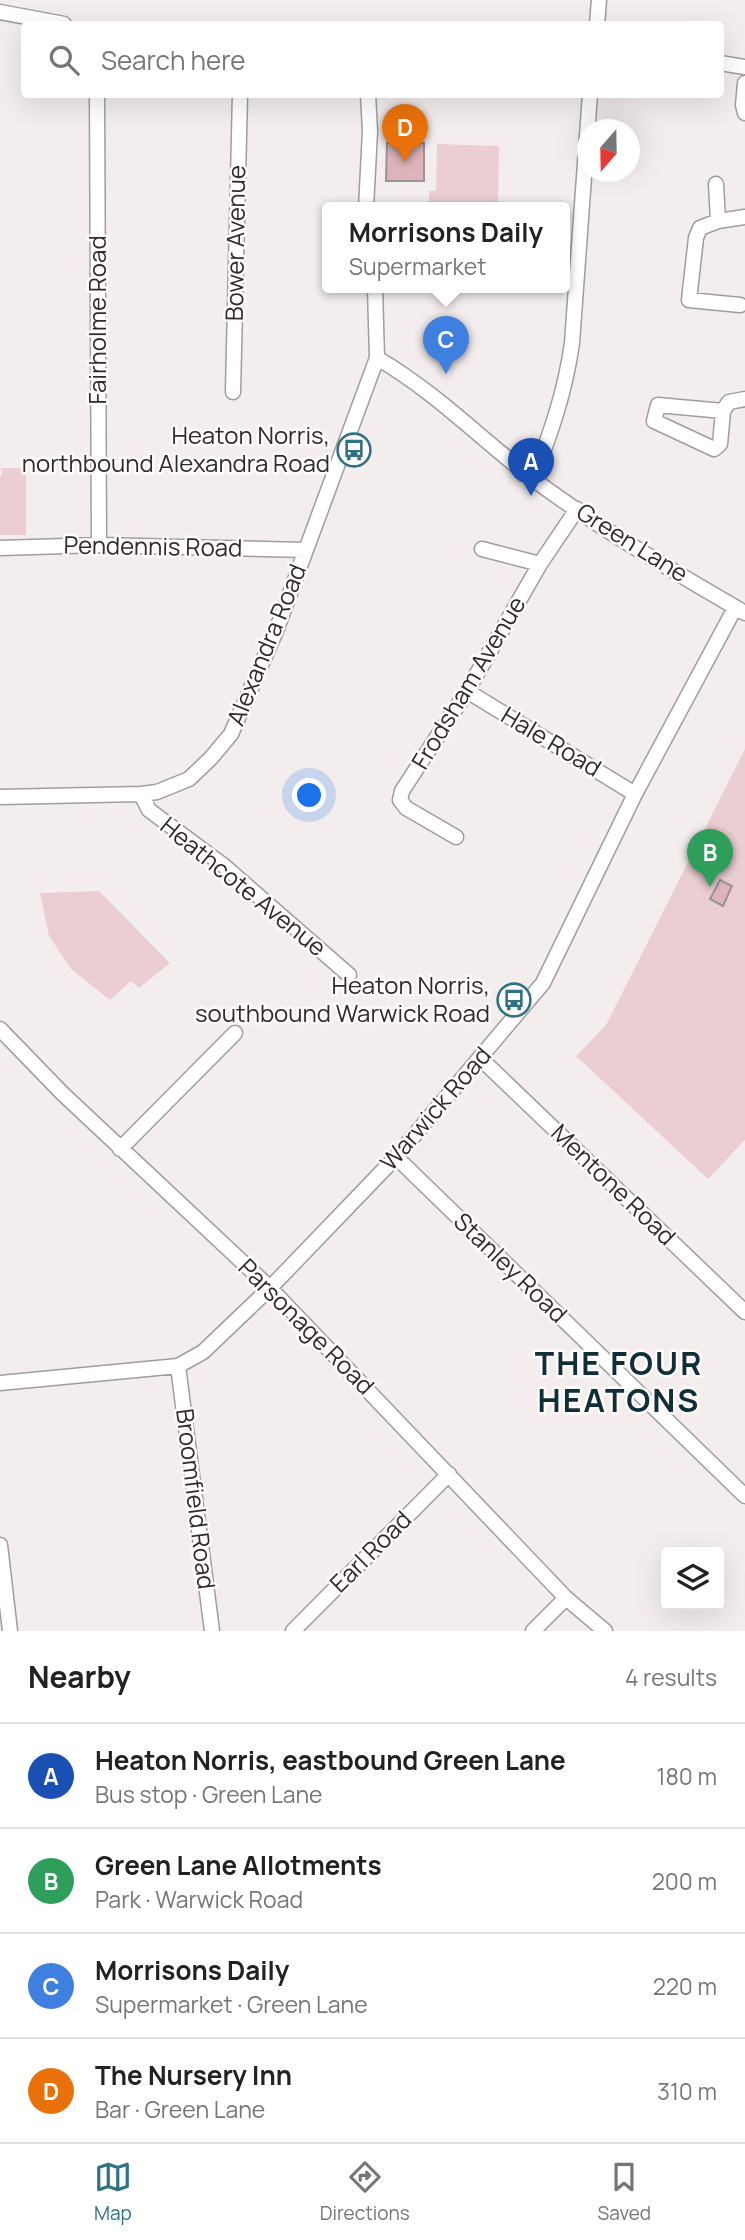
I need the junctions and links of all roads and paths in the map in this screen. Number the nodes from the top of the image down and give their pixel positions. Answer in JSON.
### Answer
{"nodes":[{"id":1,"x":599,"y":0,"type":"edge"},
{"id":2,"x":0,"y":12,"type":"edge"},
{"id":3,"x":48,"y":21,"type":"edge"},
{"id":4,"x":597,"y":21,"type":"edge"},
{"id":5,"x":724,"y":64,"type":"edge"},
{"id":6,"x":745,"y":67,"type":"edge"},
{"id":7,"x":745,"y":83,"type":"edge"},
{"id":8,"x":97,"y":98,"type":"edge"},
{"id":9,"x":240,"y":98,"type":"edge"},
{"id":10,"x":368,"y":98,"type":"edge"},
{"id":11,"x":590,"y":98,"type":"edge"},
{"id":12,"x":745,"y":113,"type":"edge"},
{"id":13,"x":716,"y":184,"type":"dead end"},
{"id":14,"x":366,"y":202,"type":"edge"},
{"id":15,"x":745,"y":217,"type":"edge"},
{"id":16,"x":718,"y":221,"type":"junction"},
{"id":17,"x":375,"y":293,"type":"edge"},
{"id":18,"x":740,"y":305,"type":"dead end"},
{"id":19,"x":377,"y":358,"type":"junction"},
{"id":20,"x":233,"y":392,"type":"dead end"},
{"id":21,"x":745,"y":399,"type":"edge"},
{"id":22,"x":723,"y":411,"type":"junction"},
{"id":23,"x":533,"y":479,"type":"junction"},
{"id":24,"x":577,"y":509,"type":"junction"},
{"id":25,"x":99,"y":545,"type":"junction"},
{"id":26,"x":0,"y":548,"type":"edge"},
{"id":27,"x":482,"y":549,"type":"dead end"},
{"id":28,"x":306,"y":550,"type":"junction"},
{"id":29,"x":541,"y":564,"type":"junction"},
{"id":30,"x":740,"y":611,"type":"edge"},
{"id":31,"x":467,"y":691,"type":"junction"},
{"id":32,"x":141,"y":794,"type":"junction"},
{"id":33,"x":635,"y":794,"type":"junction"},
{"id":34,"x":0,"y":797,"type":"edge"},
{"id":35,"x":456,"y":837,"type":"dead end"},
{"id":36,"x":349,"y":975,"type":"dead end"},
{"id":37,"x":235,"y":1033,"type":"dead end"},
{"id":38,"x":2,"y":1037,"type":"edge"},
{"id":39,"x":480,"y":1058,"type":"junction"},
{"id":40,"x":120,"y":1149,"type":"junction"},
{"id":41,"x":396,"y":1157,"type":"junction"},
{"id":42,"x":270,"y":1288,"type":"junction"},
{"id":43,"x":745,"y":1312,"type":"edge"},
{"id":44,"x":178,"y":1366,"type":"junction"},
{"id":45,"x":0,"y":1383,"type":"edge"},
{"id":46,"x":449,"y":1474,"type":"junction"},
{"id":47,"x":745,"y":1496,"type":"edge"},
{"id":48,"x":0,"y":1545,"type":"edge"},
{"id":49,"x":566,"y":1598,"type":"junction"},
{"id":50,"x":10,"y":1631,"type":"edge"},
{"id":51,"x":212,"y":1631,"type":"edge"},
{"id":52,"x":293,"y":1631,"type":"edge"},
{"id":53,"x":533,"y":1631,"type":"edge"},
{"id":54,"x":606,"y":1631,"type":"edge"}],
"edges":[{"from":1,"to":4,"type":"street"},
{"from":2,"to":3,"type":"street"},
{"from":5,"to":6,"type":"street"},
{"from":7,"to":12,"type":"street"},
{"from":8,"to":25,"type":"street","name":"Fairholme Road"},
{"from":9,"to":20,"type":"street","name":"Bower Avenue"},
{"from":10,"to":14,"type":"street"},
{"from":11,"to":23,"type":"street"},
{"from":13,"to":16,"type":"street"},
{"from":15,"to":16,"type":"street"},
{"from":16,"to":18,"type":"street"},
{"from":17,"to":19,"type":"street"},
{"from":19,"to":23,"type":"street","name":"Green Lane"},
{"from":19,"to":28,"type":"street","name":"Alexandra Road"},
{"from":21,"to":22,"type":"street"},
{"from":22,"to":22,"type":"street"},
{"from":23,"to":24,"type":"street","name":"Green Lane"},
{"from":24,"to":29,"type":"street","name":"Frodsham Avenue"},
{"from":24,"to":30,"type":"street","name":"Green Lane"},
{"from":25,"to":26,"type":"street","name":"Pendennis Road"},
{"from":25,"to":28,"type":"street","name":"Pendennis Road"},
{"from":27,"to":29,"type":"street"},
{"from":28,"to":32,"type":"street","name":"Alexandra Road"},
{"from":29,"to":31,"type":"street","name":"Frodsham Avenue"},
{"from":30,"to":33,"type":"street","name":"Warwick Road"},
{"from":31,"to":33,"type":"street","name":"Hale Road"},
{"from":31,"to":35,"type":"street","name":"Frodsham Avenue"},
{"from":32,"to":34,"type":"street","name":"Alexandra Road"},
{"from":32,"to":36,"type":"street","name":"Heathcote Avenue"},
{"from":33,"to":39,"type":"street","name":"Warwick Road"},
{"from":37,"to":40,"type":"street"},
{"from":38,"to":40,"type":"street","name":"Parsonage Road"},
{"from":39,"to":41,"type":"street","name":"Warwick Road"},
{"from":39,"to":43,"type":"street","name":"Mentone Road"},
{"from":40,"to":42,"type":"street","name":"Parsonage Road"},
{"from":41,"to":42,"type":"street","name":"Warwick Road"},
{"from":41,"to":47,"type":"street","name":"Stanley Road"},
{"from":42,"to":44,"type":"street","name":"Warwick Road"},
{"from":42,"to":46,"type":"street","name":"Parsonage Road"},
{"from":44,"to":45,"type":"street","name":"Warwick Road"},
{"from":44,"to":51,"type":"street","name":"Broomfield Road"},
{"from":46,"to":49,"type":"street","name":"Parsonage Road"},
{"from":46,"to":52,"type":"street","name":"Earl Road"},
{"from":48,"to":50,"type":"street"},
{"from":49,"to":53,"type":"street"},
{"from":49,"to":54,"type":"street","name":"Parsonage Road"}]}
